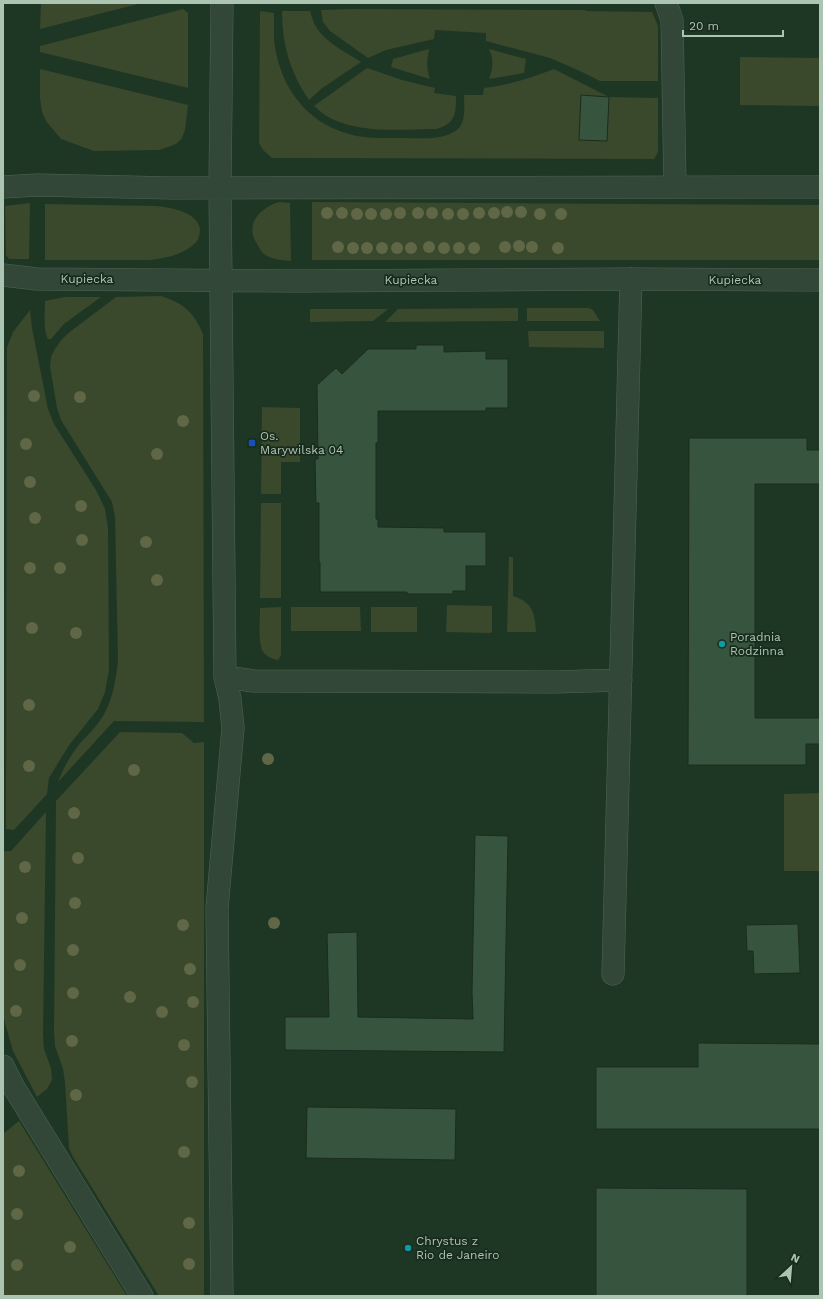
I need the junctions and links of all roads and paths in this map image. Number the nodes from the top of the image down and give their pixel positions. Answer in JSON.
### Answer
{"nodes":[{"id":1,"x":222,"y":3,"type":"edge"},
{"id":2,"x":666,"y":3,"type":"edge"},
{"id":3,"x":675,"y":186,"type":"junction"},
{"id":4,"x":3,"y":187,"type":"edge"},
{"id":5,"x":820,"y":187,"type":"edge"},
{"id":6,"x":220,"y":188,"type":"junction"},
{"id":7,"x":3,"y":275,"type":"edge"},
{"id":8,"x":631,"y":279,"type":"junction"},
{"id":9,"x":221,"y":280,"type":"junction"},
{"id":10,"x":820,"y":280,"type":"edge"},
{"id":11,"x":225,"y":677,"type":"junction"},
{"id":12,"x":621,"y":680,"type":"junction"},
{"id":13,"x":613,"y":974,"type":"dead end"},
{"id":14,"x":3,"y":1066,"type":"edge"},
{"id":15,"x":142,"y":1296,"type":"edge"},
{"id":16,"x":222,"y":1296,"type":"edge"}],
"edges":[{"from":1,"to":6,"type":"street"},
{"from":2,"to":3,"type":"street"},
{"from":3,"to":5,"type":"street"},
{"from":3,"to":6,"type":"street"},
{"from":4,"to":6,"type":"street"},
{"from":6,"to":9,"type":"street"},
{"from":7,"to":9,"type":"street","name":"Kupiecka"},
{"from":8,"to":9,"type":"street","name":"Kupiecka"},
{"from":8,"to":10,"type":"street","name":"Kupiecka"},
{"from":8,"to":12,"type":"street"},
{"from":9,"to":11,"type":"street"},
{"from":11,"to":12,"type":"street"},
{"from":11,"to":16,"type":"street"},
{"from":12,"to":13,"type":"street"},
{"from":14,"to":15,"type":"street"}]}
